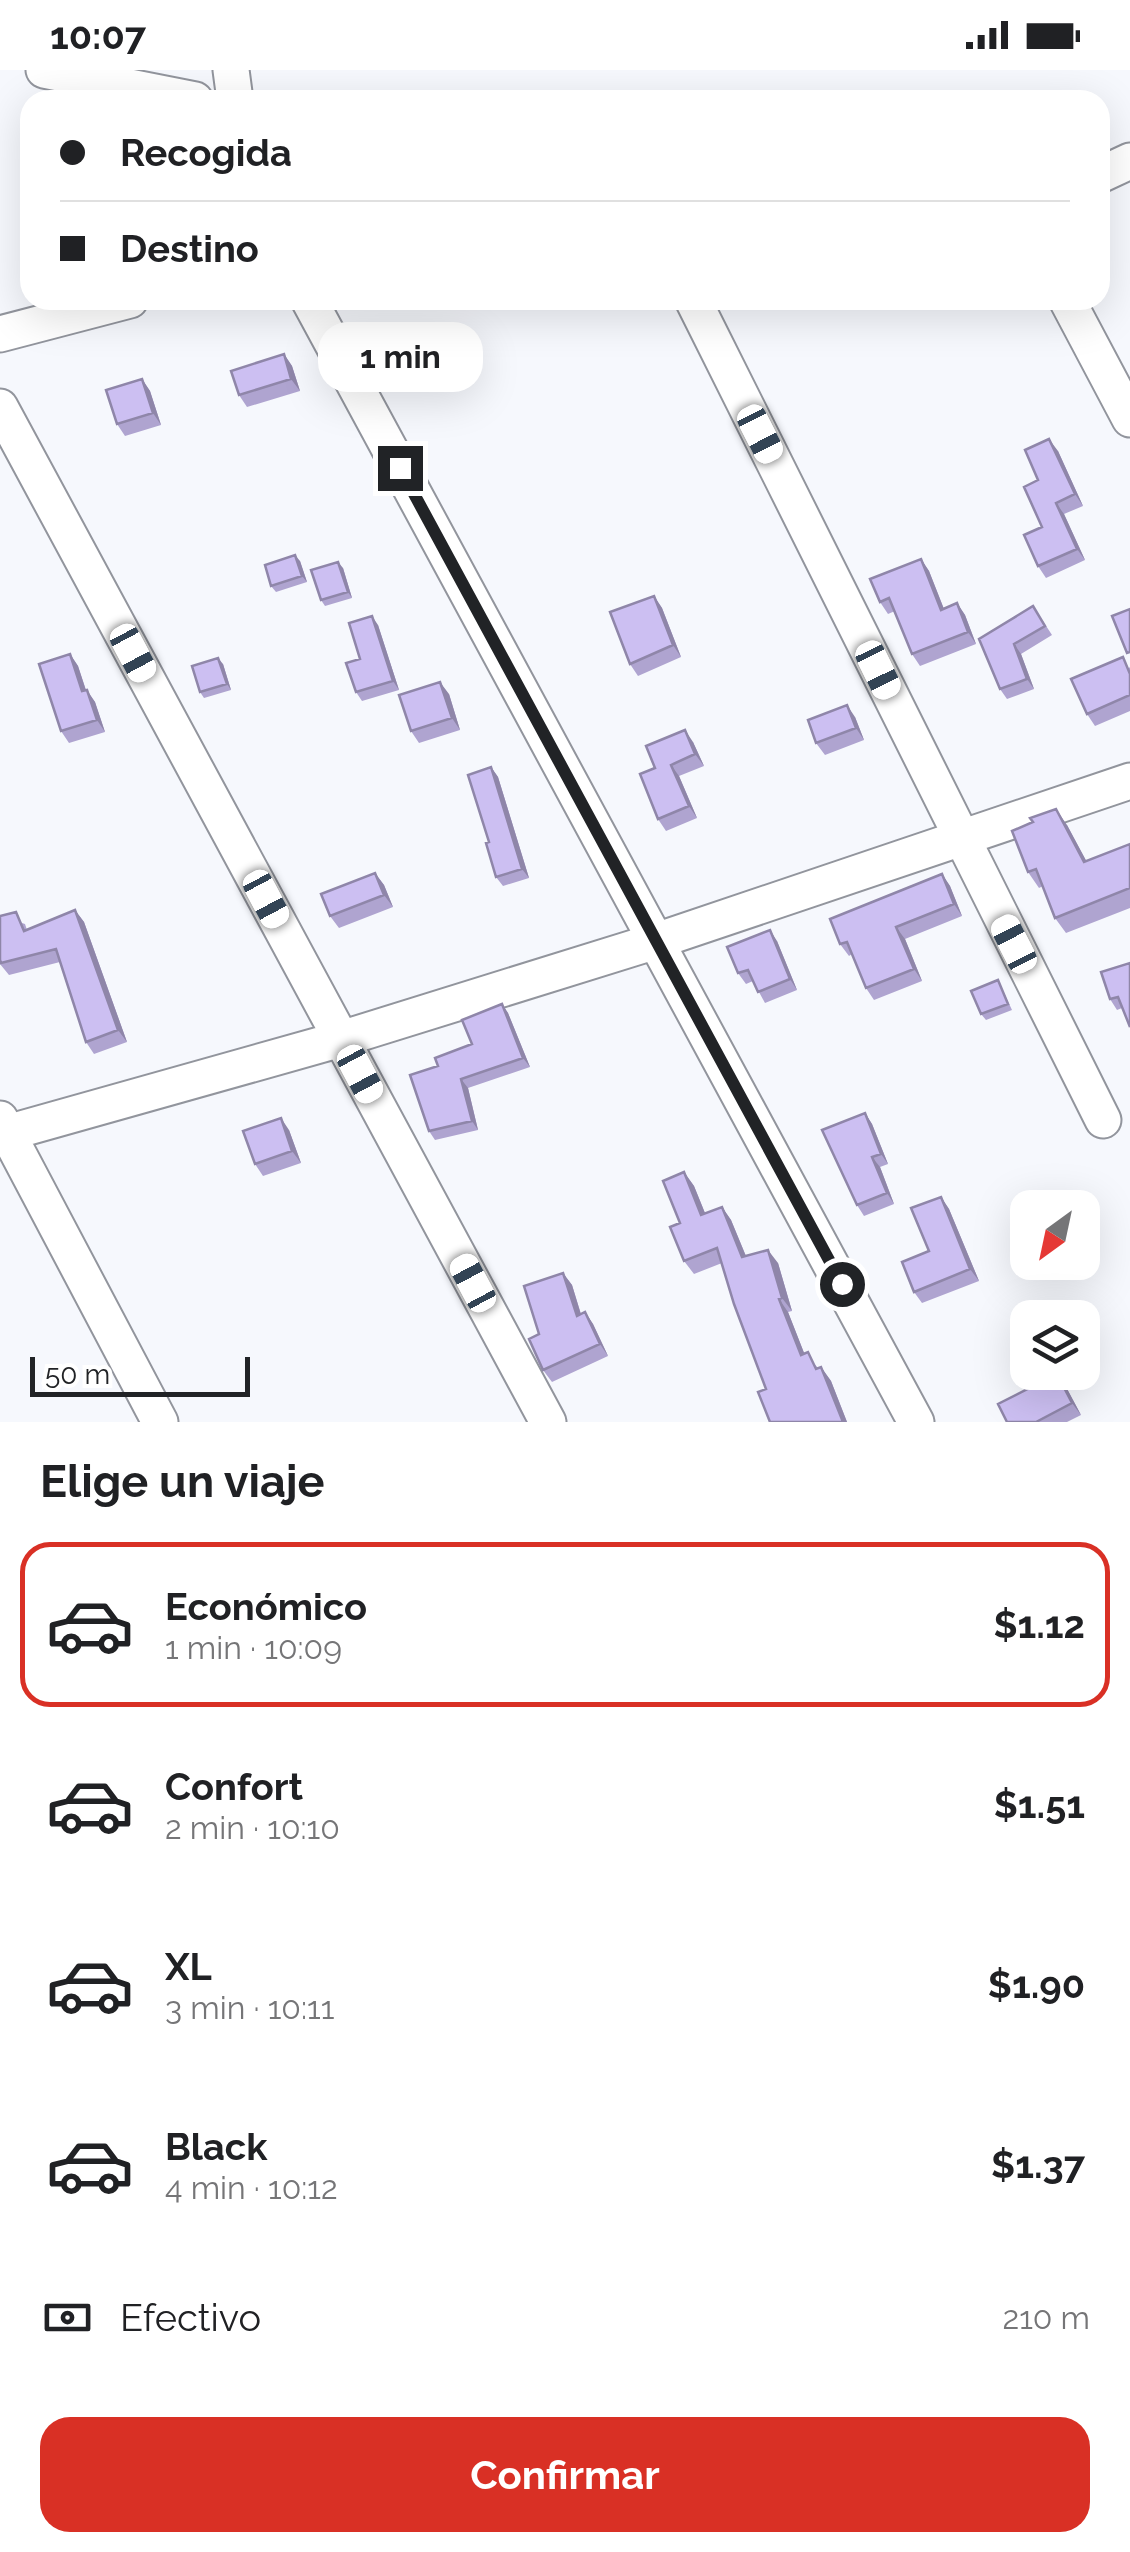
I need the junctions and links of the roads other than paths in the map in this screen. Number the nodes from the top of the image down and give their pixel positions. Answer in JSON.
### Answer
{"nodes":[{"id":1,"x":44,"y":70,"type":"edge"},
{"id":2,"x":144,"y":90,"type":"edge"},
{"id":3,"x":92,"y":310,"type":"edge"},
{"id":4,"x":314,"y":310,"type":"edge"},
{"id":5,"x":698,"y":310,"type":"edge"},
{"id":6,"x":1072,"y":310,"type":"edge"},
{"id":7,"x":0,"y":334,"type":"edge"},
{"id":8,"x":0,"y":407,"type":"edge"},
{"id":9,"x":1130,"y":420,"type":"edge"},
{"id":10,"x":1130,"y":781,"type":"edge"},
{"id":11,"x":962,"y":838,"type":"junction"},
{"id":12,"x":656,"y":941,"type":"junction"},
{"id":13,"x":341,"y":1039,"type":"junction"},
{"id":14,"x":1102,"y":1120,"type":"dead end"},
{"id":15,"x":2,"y":1129,"type":"edge"},
{"id":16,"x":160,"y":1422,"type":"edge"},
{"id":17,"x":548,"y":1422,"type":"edge"},
{"id":18,"x":916,"y":1422,"type":"edge"}],
"edges":[{"from":1,"to":2,"type":"street"},
{"from":3,"to":7,"type":"street"},
{"from":4,"to":12,"type":"street"},
{"from":5,"to":11,"type":"street"},
{"from":6,"to":9,"type":"street"},
{"from":8,"to":13,"type":"street"},
{"from":10,"to":11,"type":"street"},
{"from":11,"to":12,"type":"street"},
{"from":11,"to":14,"type":"street"},
{"from":12,"to":13,"type":"street"},
{"from":12,"to":18,"type":"street"},
{"from":13,"to":15,"type":"street"},
{"from":13,"to":17,"type":"street"},
{"from":15,"to":16,"type":"street"}]}
